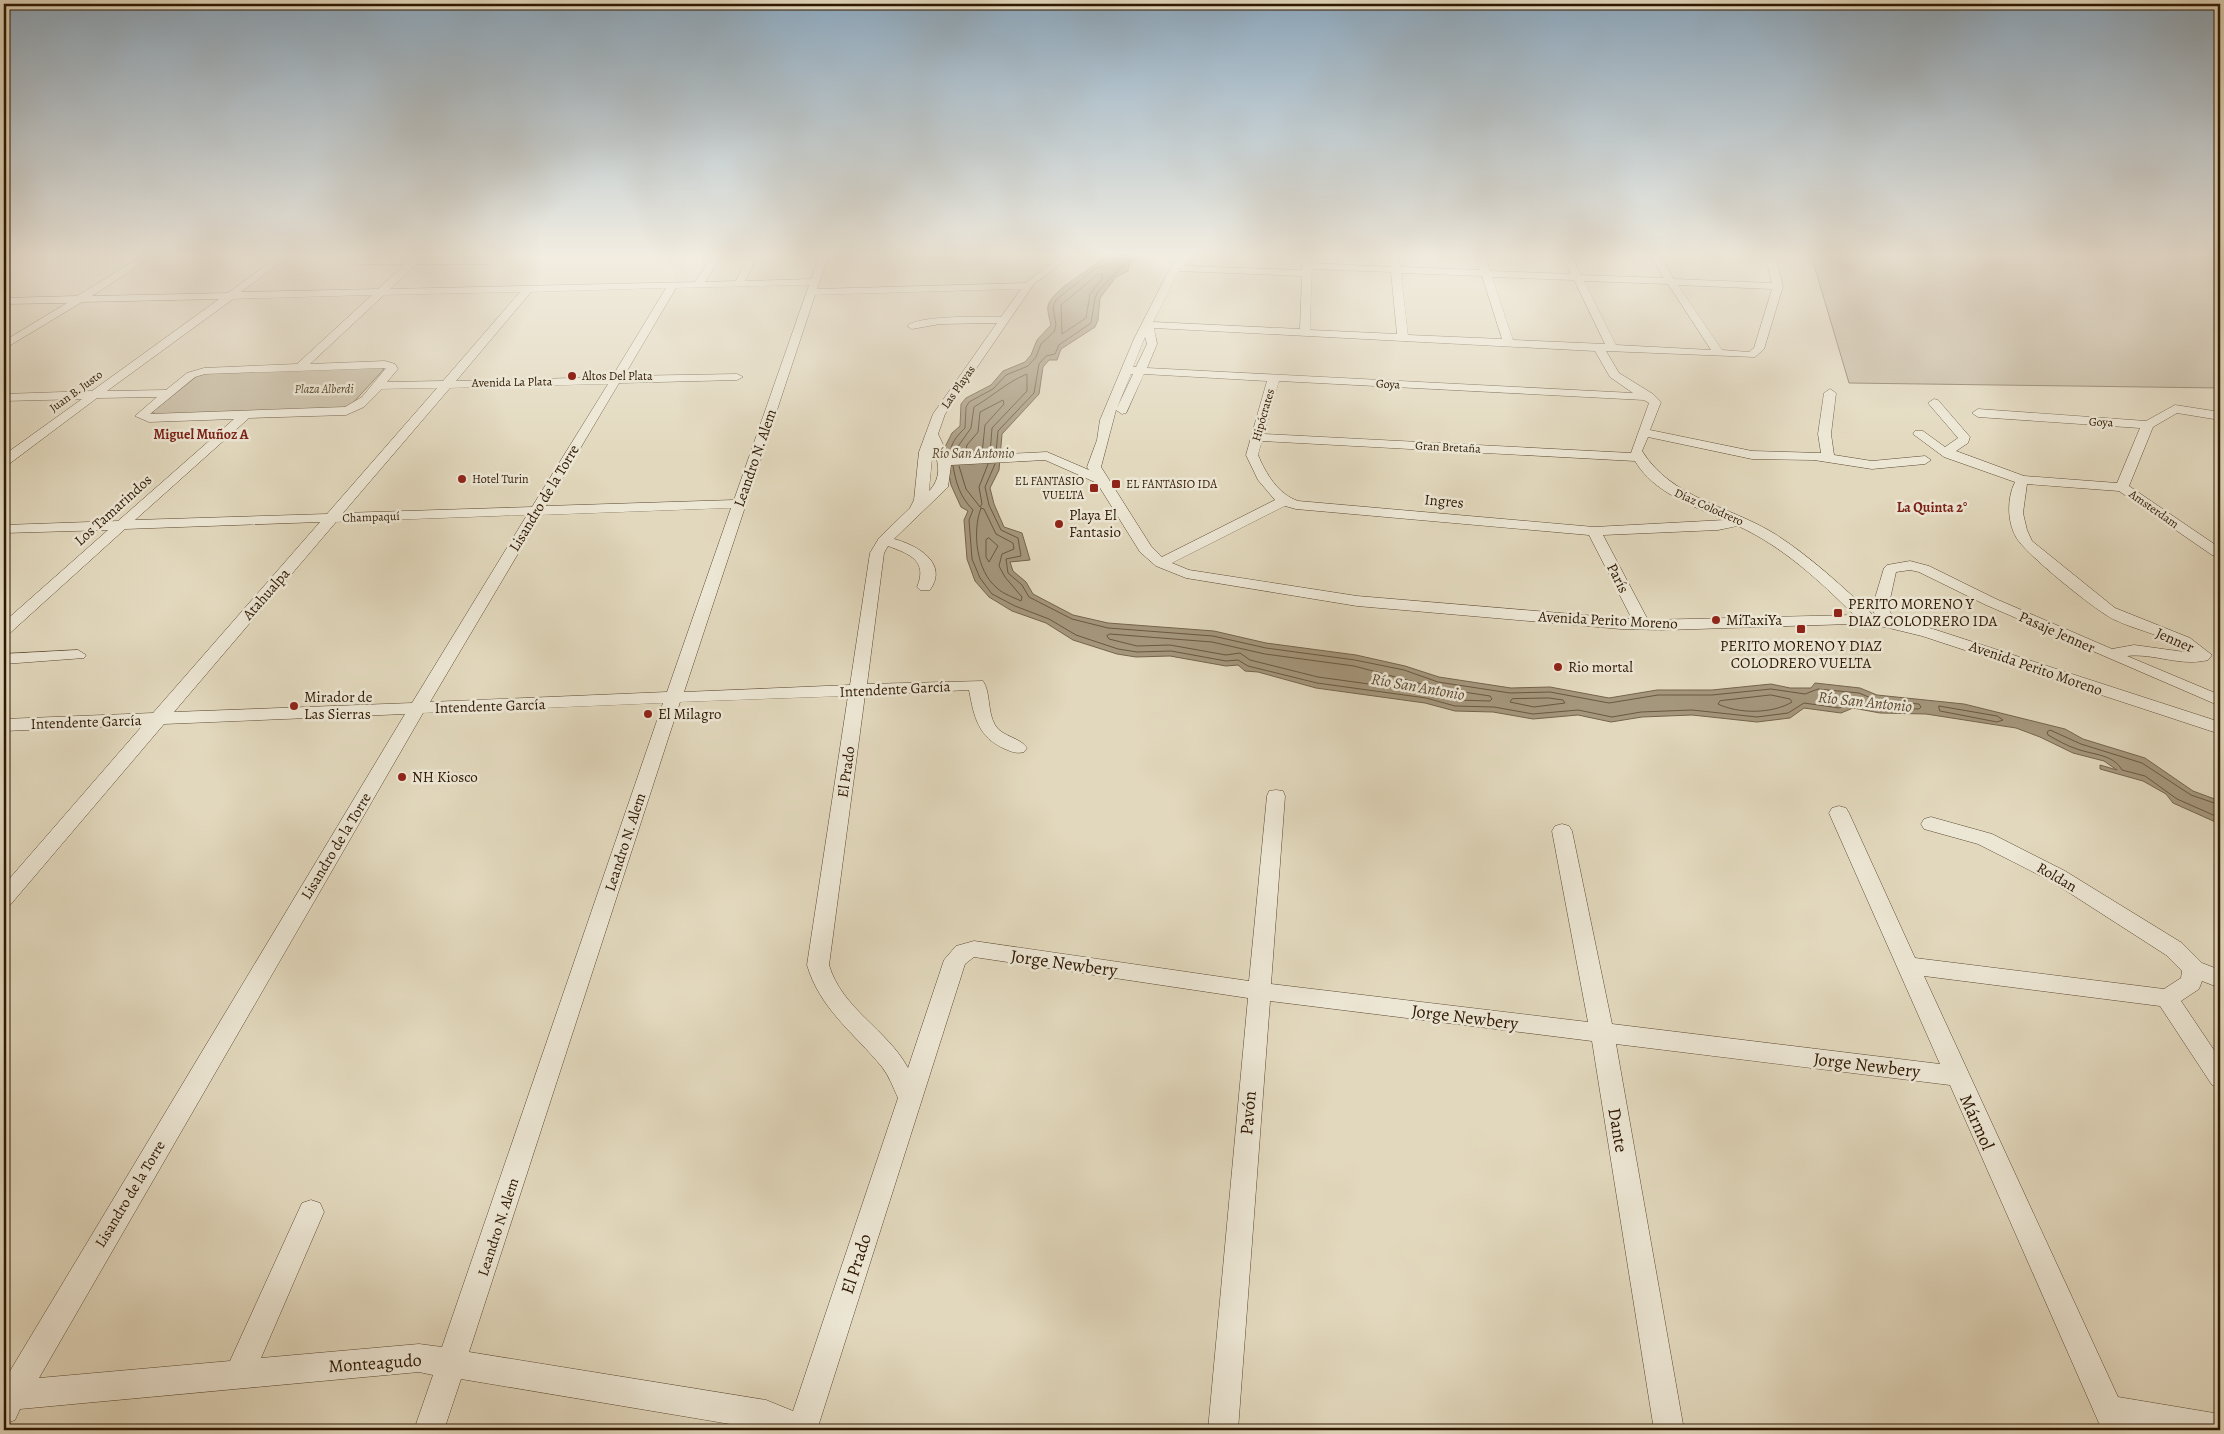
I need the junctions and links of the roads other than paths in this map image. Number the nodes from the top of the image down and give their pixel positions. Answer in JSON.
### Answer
{"nodes":[{"id":1,"x":43,"y":322,"type":"edge"},
{"id":2,"x":195,"y":322,"type":"edge"},
{"id":3,"x":348,"y":322,"type":"edge"},
{"id":4,"x":500,"y":322,"type":"edge"},
{"id":5,"x":650,"y":322,"type":"edge"},
{"id":6,"x":801,"y":322,"type":"edge"},
{"id":7,"x":935,"y":322,"type":"edge"},
{"id":8,"x":1003,"y":322,"type":"edge"},
{"id":9,"x":1150,"y":322,"type":"edge"},
{"id":10,"x":1304,"y":322,"type":"edge"},
{"id":11,"x":1401,"y":322,"type":"edge"},
{"id":12,"x":1502,"y":322,"type":"edge"},
{"id":13,"x":1599,"y":322,"type":"edge"},
{"id":14,"x":1698,"y":322,"type":"edge"},
{"id":15,"x":1767,"y":322,"type":"edge"},
{"id":16,"x":912,"y":326,"type":"dead end"},
{"id":17,"x":1148,"y":326,"type":"junction"},
{"id":18,"x":1304,"y":332,"type":"junction"},
{"id":19,"x":1403,"y":337,"type":"junction"},
{"id":20,"x":1509,"y":344,"type":"junction"},
{"id":21,"x":4,"y":346,"type":"edge"},
{"id":22,"x":1599,"y":348,"type":"junction"},
{"id":23,"x":1613,"y":349,"type":"junction"},
{"id":24,"x":1719,"y":354,"type":"junction"},
{"id":25,"x":300,"y":367,"type":"junction"},
{"id":26,"x":1127,"y":370,"type":"junction"},
{"id":27,"x":1141,"y":371,"type":"junction"},
{"id":28,"x":1614,"y":375,"type":"junction"},
{"id":29,"x":737,"y":377,"type":"dead end"},
{"id":30,"x":1274,"y":378,"type":"junction"},
{"id":31,"x":616,"y":380,"type":"junction"},
{"id":32,"x":446,"y":384,"type":"junction"},
{"id":33,"x":377,"y":386,"type":"junction"},
{"id":34,"x":169,"y":393,"type":"junction"},
{"id":35,"x":1830,"y":393,"type":"dead end"},
{"id":36,"x":95,"y":394,"type":"junction"},
{"id":37,"x":1623,"y":395,"type":"junction"},
{"id":38,"x":1648,"y":396,"type":"junction"},
{"id":39,"x":4,"y":397,"type":"edge"},
{"id":40,"x":1934,"y":403,"type":"dead end"},
{"id":41,"x":1978,"y":413,"type":"dead end"},
{"id":42,"x":246,"y":415,"type":"junction"},
{"id":43,"x":2220,"y":416,"type":"edge"},
{"id":44,"x":2148,"y":425,"type":"junction"},
{"id":45,"x":1643,"y":432,"type":"junction"},
{"id":46,"x":932,"y":434,"type":"junction"},
{"id":47,"x":1919,"y":434,"type":"dead end"},
{"id":48,"x":1257,"y":437,"type":"junction"},
{"id":49,"x":1103,"y":440,"type":"junction"},
{"id":50,"x":1949,"y":454,"type":"junction"},
{"id":51,"x":1640,"y":458,"type":"junction"},
{"id":52,"x":1829,"y":458,"type":"junction"},
{"id":53,"x":1925,"y":460,"type":"dead end"},
{"id":54,"x":4,"y":461,"type":"edge"},
{"id":55,"x":945,"y":462,"type":"junction"},
{"id":56,"x":1101,"y":480,"type":"junction"},
{"id":57,"x":2022,"y":480,"type":"junction"},
{"id":58,"x":2122,"y":487,"type":"junction"},
{"id":59,"x":1284,"y":501,"type":"junction"},
{"id":60,"x":739,"y":504,"type":"junction"},
{"id":61,"x":916,"y":510,"type":"junction"},
{"id":62,"x":536,"y":513,"type":"junction"},
{"id":63,"x":330,"y":519,"type":"junction"},
{"id":64,"x":1740,"y":521,"type":"junction"},
{"id":65,"x":119,"y":526,"type":"junction"},
{"id":66,"x":4,"y":529,"type":"edge"},
{"id":67,"x":1594,"y":531,"type":"junction"},
{"id":68,"x":884,"y":541,"type":"junction"},
{"id":69,"x":2217,"y":552,"type":"dead end"},
{"id":70,"x":1161,"y":563,"type":"junction"},
{"id":71,"x":925,"y":587,"type":"dead end"},
{"id":72,"x":1869,"y":620,"type":"junction"},
{"id":73,"x":1887,"y":622,"type":"junction"},
{"id":74,"x":1642,"y":625,"type":"junction"},
{"id":75,"x":4,"y":630,"type":"edge"},
{"id":76,"x":78,"y":655,"type":"dead end"},
{"id":77,"x":2112,"y":656,"type":"junction"},
{"id":78,"x":4,"y":659,"type":"edge"},
{"id":79,"x":858,"y":691,"type":"junction"},
{"id":80,"x":672,"y":699,"type":"junction"},
{"id":81,"x":2220,"y":701,"type":"edge"},
{"id":82,"x":416,"y":709,"type":"junction"},
{"id":83,"x":158,"y":719,"type":"junction"},
{"id":84,"x":4,"y":725,"type":"edge"},
{"id":85,"x":2220,"y":728,"type":"edge"},
{"id":86,"x":1018,"y":748,"type":"dead end"},
{"id":87,"x":1276,"y":796,"type":"dead end"},
{"id":88,"x":1839,"y":813,"type":"dead end"},
{"id":89,"x":1931,"y":824,"type":"dead end"},
{"id":90,"x":1562,"y":831,"type":"dead end"},
{"id":91,"x":4,"y":899,"type":"edge"},
{"id":92,"x":974,"y":949,"type":"joint"},
{"id":93,"x":1906,"y":965,"type":"junction"},
{"id":94,"x":2194,"y":969,"type":"junction"},
{"id":95,"x":2220,"y":979,"type":"edge"},
{"id":96,"x":1258,"y":991,"type":"junction"},
{"id":97,"x":2167,"y":998,"type":"junction"},
{"id":98,"x":1602,"y":1033,"type":"junction"},
{"id":99,"x":923,"y":1057,"type":"junction"},
{"id":100,"x":891,"y":1061,"type":"junction"},
{"id":101,"x":1956,"y":1076,"type":"junction"},
{"id":102,"x":2220,"y":1078,"type":"edge"},
{"id":103,"x":910,"y":1097,"type":"junction"},
{"id":104,"x":311,"y":1212,"type":"dead end"},
{"id":105,"x":451,"y":1362,"type":"junction"},
{"id":106,"x":238,"y":1375,"type":"junction"},
{"id":107,"x":6,"y":1400,"type":"edge"},
{"id":108,"x":2113,"y":1421,"type":"edge"},
{"id":109,"x":2220,"y":1429,"type":"edge"},
{"id":110,"x":430,"y":1430,"type":"edge"},
{"id":111,"x":801,"y":1430,"type":"edge"},
{"id":112,"x":1223,"y":1430,"type":"edge"},
{"id":113,"x":1669,"y":1430,"type":"edge"}],
"edges":[{"from":1,"to":21,"type":"street"},
{"from":2,"to":36,"type":"street","name":"Juan B. Justo"},
{"from":3,"to":25,"type":"street"},
{"from":4,"to":32,"type":"street","name":"Atahualpa"},
{"from":5,"to":31,"type":"street","name":"Lisandro de la Torre"},
{"from":6,"to":60,"type":"street","name":"Leandro N. Alem"},
{"from":7,"to":16,"type":"street"},
{"from":8,"to":46,"type":"street","name":"Las Playas"},
{"from":9,"to":17,"type":"street","name":"Avenida Perito Moreno"},
{"from":10,"to":18,"type":"street"},
{"from":11,"to":19,"type":"street"},
{"from":12,"to":20,"type":"street"},
{"from":13,"to":23,"type":"street"},
{"from":14,"to":24,"type":"street"},
{"from":15,"to":24,"type":"street"},
{"from":17,"to":18,"type":"street"},
{"from":17,"to":26,"type":"street","name":"Avenida Perito Moreno"},
{"from":17,"to":27,"type":"street","name":"Avenida Perito Moreno"},
{"from":18,"to":19,"type":"street"},
{"from":19,"to":20,"type":"street"},
{"from":20,"to":22,"type":"street"},
{"from":22,"to":23,"type":"street"},
{"from":22,"to":28,"type":"street"},
{"from":23,"to":24,"type":"street"},
{"from":25,"to":33,"type":"street"},
{"from":25,"to":34,"type":"street"},
{"from":26,"to":27,"type":"street","name":"Goya"},
{"from":26,"to":49,"type":"street","name":"Avenida Perito Moreno"},
{"from":27,"to":30,"type":"street","name":"Goya"},
{"from":27,"to":49,"type":"street","name":"Avenida Perito Moreno"},
{"from":28,"to":37,"type":"street"},
{"from":28,"to":38,"type":"street"},
{"from":29,"to":31,"type":"street","name":"Avenida La Plata"},
{"from":30,"to":37,"type":"street","name":"Goya"},
{"from":30,"to":48,"type":"street","name":"Hipócrates"},
{"from":31,"to":32,"type":"street","name":"Avenida La Plata"},
{"from":31,"to":62,"type":"street","name":"Lisandro de la Torre"},
{"from":32,"to":33,"type":"street","name":"Avenida La Plata"},
{"from":32,"to":63,"type":"street","name":"Atahualpa"},
{"from":33,"to":42,"type":"street"},
{"from":34,"to":36,"type":"street"},
{"from":34,"to":42,"type":"street"},
{"from":35,"to":52,"type":"street"},
{"from":36,"to":39,"type":"street"},
{"from":36,"to":54,"type":"street","name":"Juan B. Justo"},
{"from":37,"to":38,"type":"street","name":"Goya"},
{"from":38,"to":45,"type":"street"},
{"from":40,"to":50,"type":"street"},
{"from":41,"to":44,"type":"street","name":"Goya"},
{"from":42,"to":65,"type":"street","name":"Los Tamarindos"},
{"from":43,"to":44,"type":"street"},
{"from":44,"to":58,"type":"street","name":"Amsterdam"},
{"from":45,"to":51,"type":"street"},
{"from":45,"to":52,"type":"street"},
{"from":46,"to":55,"type":"street"},
{"from":46,"to":61,"type":"street","name":"El Prado"},
{"from":47,"to":50,"type":"street"},
{"from":48,"to":51,"type":"street","name":"Gran Bretaña"},
{"from":48,"to":59,"type":"street","name":"Hipócrates"},
{"from":49,"to":56,"type":"street","name":"Avenida Perito Moreno"},
{"from":50,"to":57,"type":"street"},
{"from":51,"to":64,"type":"street","name":"Díaz Colodrero"},
{"from":52,"to":53,"type":"street"},
{"from":55,"to":56,"type":"street"},
{"from":55,"to":61,"type":"street"},
{"from":56,"to":70,"type":"street","name":"Avenida Perito Moreno"},
{"from":57,"to":58,"type":"street"},
{"from":57,"to":77,"type":"street","name":"Jenner"},
{"from":58,"to":69,"type":"street","name":"Amsterdam"},
{"from":59,"to":67,"type":"street","name":"Ingres"},
{"from":59,"to":70,"type":"street"},
{"from":60,"to":62,"type":"street","name":"Champaquí"},
{"from":60,"to":80,"type":"street","name":"Leandro N. Alem"},
{"from":61,"to":68,"type":"street","name":"El Prado"},
{"from":62,"to":63,"type":"street","name":"Champaquí"},
{"from":62,"to":82,"type":"street","name":"Lisandro de la Torre"},
{"from":63,"to":65,"type":"street","name":"Champaquí"},
{"from":63,"to":83,"type":"street","name":"Atahualpa"},
{"from":64,"to":67,"type":"street","name":"Ingres"},
{"from":64,"to":72,"type":"street","name":"Díaz Colodrero"},
{"from":65,"to":66,"type":"street","name":"Champaquí"},
{"from":65,"to":75,"type":"street","name":"Los Tamarindos"},
{"from":67,"to":74,"type":"street","name":"París"},
{"from":68,"to":71,"type":"street"},
{"from":68,"to":79,"type":"street","name":"El Prado"},
{"from":70,"to":74,"type":"street","name":"Avenida Perito Moreno"},
{"from":72,"to":73,"type":"street","name":"Avenida Perito Moreno"},
{"from":72,"to":74,"type":"street","name":"Avenida Perito Moreno"},
{"from":73,"to":77,"type":"street","name":"Pasaje Jenner"},
{"from":73,"to":85,"type":"street","name":"Avenida Perito Moreno"},
{"from":76,"to":78,"type":"street"},
{"from":77,"to":81,"type":"street"},
{"from":79,"to":80,"type":"street","name":"Intendente García"},
{"from":79,"to":86,"type":"street","name":"Intendente García"},
{"from":79,"to":100,"type":"street","name":"El Prado"},
{"from":80,"to":82,"type":"street","name":"Intendente García"},
{"from":80,"to":105,"type":"street","name":"Leandro N. Alem"},
{"from":82,"to":83,"type":"street","name":"Intendente García"},
{"from":82,"to":107,"type":"street","name":"Lisandro de la Torre"},
{"from":83,"to":84,"type":"street","name":"Intendente García"},
{"from":83,"to":91,"type":"street","name":"Atahualpa"},
{"from":87,"to":96,"type":"street","name":"Pavón"},
{"from":88,"to":93,"type":"street","name":"Mármol"},
{"from":89,"to":94,"type":"street","name":"Roldan"},
{"from":90,"to":98,"type":"street","name":"Dante"},
{"from":92,"to":96,"type":"street","name":"Jorge Newbery"},
{"from":92,"to":99,"type":"street","name":"El Prado"},
{"from":93,"to":97,"type":"street"},
{"from":93,"to":101,"type":"street","name":"Mármol"},
{"from":94,"to":95,"type":"street"},
{"from":94,"to":97,"type":"street"},
{"from":96,"to":98,"type":"street","name":"Jorge Newbery"},
{"from":96,"to":112,"type":"street","name":"Pavón"},
{"from":97,"to":102,"type":"street"},
{"from":98,"to":101,"type":"street","name":"Jorge Newbery"},
{"from":98,"to":113,"type":"street","name":"Dante"},
{"from":99,"to":100,"type":"street"},
{"from":99,"to":103,"type":"street","name":"El Prado"},
{"from":100,"to":103,"type":"street","name":"El Prado"},
{"from":101,"to":108,"type":"street","name":"Mármol"},
{"from":103,"to":111,"type":"street","name":"El Prado"},
{"from":104,"to":106,"type":"street"},
{"from":105,"to":106,"type":"street","name":"Monteagudo"},
{"from":105,"to":110,"type":"street","name":"Leandro N. Alem"},
{"from":105,"to":111,"type":"street","name":"Monteagudo"},
{"from":106,"to":107,"type":"street","name":"Monteagudo"},
{"from":108,"to":109,"type":"street"}]}
